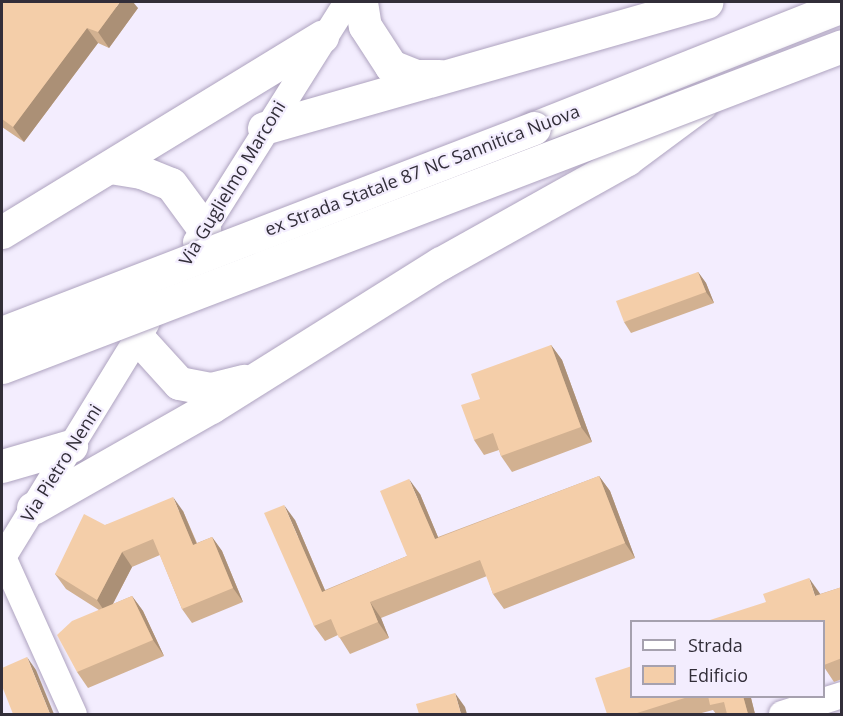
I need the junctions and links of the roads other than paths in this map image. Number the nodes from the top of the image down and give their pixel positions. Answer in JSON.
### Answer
{"nodes":[{"id":1,"x":347,"y":2,"type":"edge"},
{"id":2,"x":361,"y":2,"type":"edge"},
{"id":3,"x":706,"y":2,"type":"edge"},
{"id":4,"x":842,"y":6,"type":"edge"},
{"id":5,"x":322,"y":37,"type":"junction"},
{"id":6,"x":842,"y":46,"type":"edge"},
{"id":7,"x":456,"y":75,"type":"junction"},
{"id":8,"x":715,"y":94,"type":"junction"},
{"id":9,"x":264,"y":128,"type":"junction"},
{"id":10,"x":110,"y":167,"type":"junction"},
{"id":11,"x":204,"y":229,"type":"junction"},
{"id":12,"x":2,"y":232,"type":"edge"},
{"id":13,"x":2,"y":333,"type":"edge"},
{"id":14,"x":138,"y":338,"type":"junction"},
{"id":15,"x":2,"y":367,"type":"edge"},
{"id":16,"x":121,"y":367,"type":"joint"},
{"id":17,"x":257,"y":378,"type":"junction"},
{"id":18,"x":71,"y":446,"type":"junction"},
{"id":19,"x":2,"y":466,"type":"edge"},
{"id":20,"x":33,"y":508,"type":"junction"},
{"id":21,"x":2,"y":558,"type":"edge"},
{"id":22,"x":842,"y":695,"type":"edge"},
{"id":23,"x":74,"y":714,"type":"edge"},
{"id":24,"x":782,"y":714,"type":"edge"}],
"edges":[{"from":1,"to":5,"type":"street","name":"Via Guglielmo Marconi"},
{"from":2,"to":7,"type":"highway"},
{"from":3,"to":7,"type":"highway"},
{"from":4,"to":13,"type":"highway","name":"ex Strada Statale 87 NC Sannitica Nuova","bridge":true},
{"from":5,"to":9,"type":"street","name":"Via Guglielmo Marconi"},
{"from":5,"to":10,"type":"highway"},
{"from":6,"to":8,"type":"highway","name":"ex Strada Statale 87 NC Sannitica Nuova","bridge":true},
{"from":7,"to":9,"type":"highway"},
{"from":8,"to":15,"type":"highway","name":"ex Strada Statale 87 NC Sannitica Nuova","bridge":true},
{"from":8,"to":17,"type":"highway","bridge":true},
{"from":9,"to":11,"type":"street","name":"Via Guglielmo Marconi"},
{"from":10,"to":11,"type":"highway"},
{"from":10,"to":12,"type":"highway"},
{"from":11,"to":14,"type":"street","name":"Via Guglielmo Marconi"},
{"from":14,"to":16,"type":"street","name":"Via Guglielmo Marconi"},
{"from":14,"to":17,"type":"highway"},
{"from":16,"to":18,"type":"street","name":"Via Pietro Nenni"},
{"from":17,"to":20,"type":"highway"},
{"from":18,"to":19,"type":"highway"},
{"from":18,"to":20,"type":"street","name":"Via Pietro Nenni"},
{"from":20,"to":21,"type":"street","name":"Via Pietro Nenni"},
{"from":21,"to":23,"type":"street"},
{"from":22,"to":24,"type":"street"}]}
